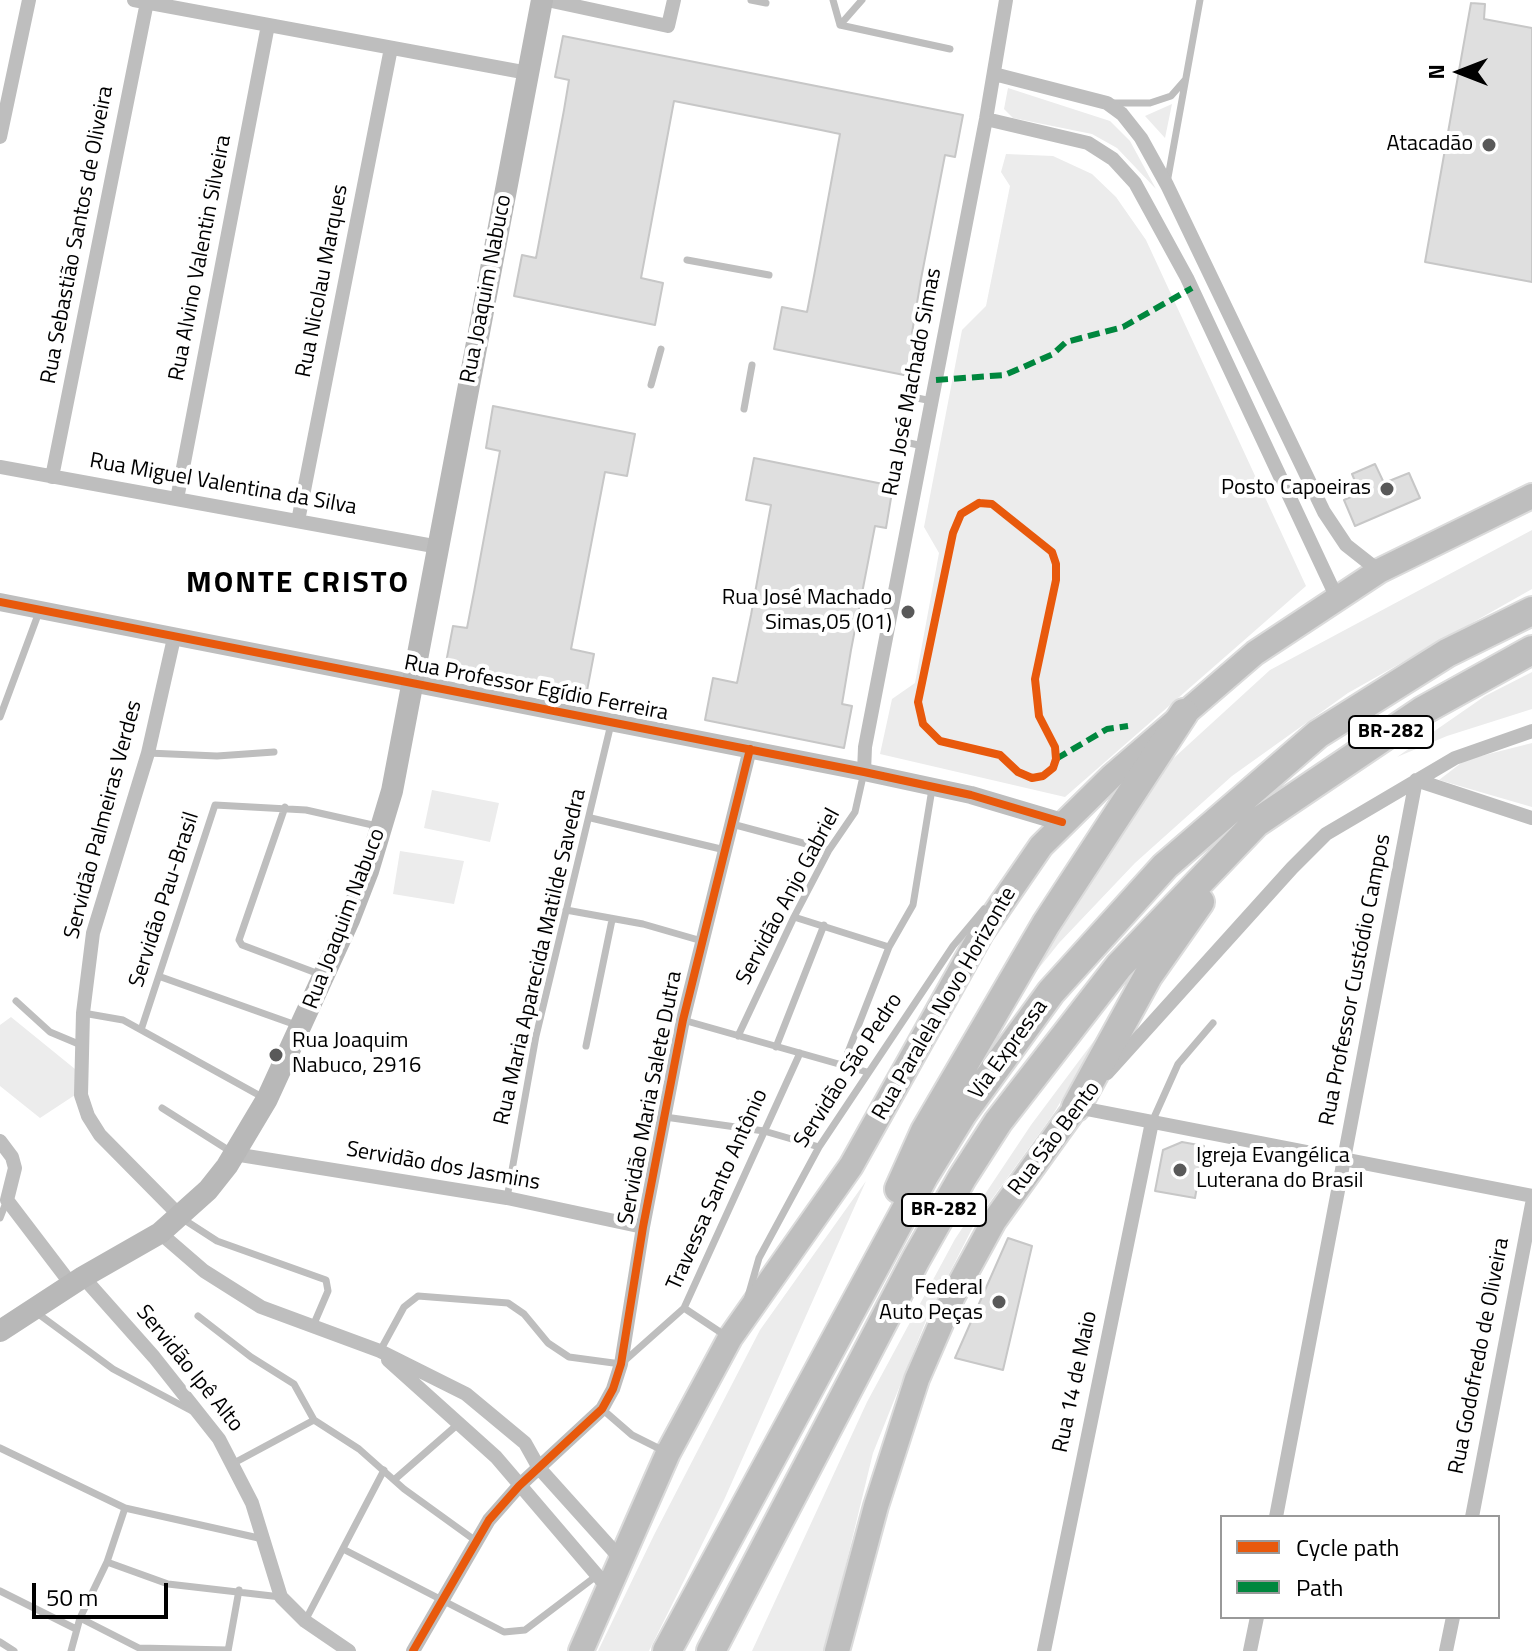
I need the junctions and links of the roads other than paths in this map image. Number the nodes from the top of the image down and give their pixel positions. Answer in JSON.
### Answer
{"nodes":[{"id":1,"x":29,"y":0,"type":"edge"},
{"id":2,"x":544,"y":0,"type":"edge"},
{"id":3,"x":674,"y":0,"type":"edge"},
{"id":4,"x":751,"y":0,"type":"edge"},
{"id":5,"x":833,"y":0,"type":"edge"},
{"id":6,"x":862,"y":0,"type":"edge"},
{"id":7,"x":1006,"y":0,"type":"edge"},
{"id":8,"x":1200,"y":0,"type":"edge"},
{"id":9,"x":140,"y":1,"type":"edge"},
{"id":10,"x":766,"y":3,"type":"dead end"},
{"id":11,"x":268,"y":25,"type":"junction"},
{"id":12,"x":840,"y":25,"type":"junction"},
{"id":13,"x":391,"y":48,"type":"junction"},
{"id":14,"x":950,"y":49,"type":"dead end"},
{"id":15,"x":528,"y":73,"type":"junction"},
{"id":16,"x":994,"y":74,"type":"junction"},
{"id":17,"x":1186,"y":78,"type":"junction"},
{"id":18,"x":1107,"y":103,"type":"junction"},
{"id":19,"x":986,"y":119,"type":"junction"},
{"id":20,"x":0,"y":137,"type":"edge"},
{"id":21,"x":1167,"y":185,"type":"junction"},
{"id":22,"x":687,"y":260,"type":"dead end"},
{"id":23,"x":769,"y":275,"type":"dead end"},
{"id":24,"x":661,"y":349,"type":"dead end"},
{"id":25,"x":752,"y":365,"type":"dead end"},
{"id":26,"x":651,"y":385,"type":"dead end"},
{"id":27,"x":907,"y":396,"type":"dead end"},
{"id":28,"x":932,"y":401,"type":"junction"},
{"id":29,"x":744,"y":409,"type":"dead end"},
{"id":30,"x":900,"y":441,"type":"dead end"},
{"id":31,"x":923,"y":446,"type":"junction"},
{"id":32,"x":0,"y":467,"type":"edge"},
{"id":33,"x":52,"y":477,"type":"junction"},
{"id":34,"x":1532,"y":496,"type":"edge"},
{"id":35,"x":177,"y":499,"type":"junction"},
{"id":36,"x":1324,"y":512,"type":"junction"},
{"id":37,"x":298,"y":521,"type":"junction"},
{"id":38,"x":1301,"y":522,"type":"junction"},
{"id":39,"x":439,"y":547,"type":"junction"},
{"id":40,"x":1379,"y":571,"type":"junction"},
{"id":41,"x":1336,"y":596,"type":"junction"},
{"id":42,"x":0,"y":602,"type":"edge"},
{"id":43,"x":1532,"y":611,"type":"edge"},
{"id":44,"x":39,"y":612,"type":"junction"},
{"id":45,"x":174,"y":638,"type":"junction"},
{"id":46,"x":1532,"y":650,"type":"edge"},
{"id":47,"x":413,"y":682,"type":"junction"},
{"id":48,"x":1184,"y":713,"type":"junction"},
{"id":49,"x":0,"y":717,"type":"edge"},
{"id":50,"x":611,"y":724,"type":"junction"},
{"id":51,"x":1532,"y":731,"type":"edge"},
{"id":52,"x":750,"y":749,"type":"junction"},
{"id":53,"x":274,"y":752,"type":"dead end"},
{"id":54,"x":148,"y":753,"type":"junction"},
{"id":55,"x":864,"y":772,"type":"junction"},
{"id":56,"x":1416,"y":780,"type":"junction"},
{"id":57,"x":932,"y":787,"type":"junction"},
{"id":58,"x":285,"y":807,"type":"junction"},
{"id":59,"x":591,"y":818,"type":"junction"},
{"id":60,"x":1532,"y":818,"type":"edge"},
{"id":61,"x":1062,"y":822,"type":"junction"},
{"id":62,"x":1256,"y":823,"type":"junction"},
{"id":63,"x":732,"y":824,"type":"junction"},
{"id":64,"x":382,"y":827,"type":"junction"},
{"id":65,"x":725,"y":850,"type":"junction"},
{"id":66,"x":829,"y":850,"type":"junction"},
{"id":67,"x":1022,"y":870,"type":"junction"},
{"id":68,"x":566,"y":910,"type":"junction"},
{"id":69,"x":794,"y":917,"type":"junction"},
{"id":70,"x":612,"y":920,"type":"junction"},
{"id":71,"x":824,"y":925,"type":"junction"},
{"id":72,"x":702,"y":941,"type":"junction"},
{"id":73,"x":889,"y":947,"type":"junction"},
{"id":74,"x":325,"y":976,"type":"junction"},
{"id":75,"x":161,"y":977,"type":"junction"},
{"id":76,"x":16,"y":1001,"type":"dead end"},
{"id":77,"x":83,"y":1013,"type":"junction"},
{"id":78,"x":683,"y":1020,"type":"junction"},
{"id":79,"x":1213,"y":1023,"type":"dead end"},
{"id":80,"x":302,"y":1027,"type":"junction"},
{"id":81,"x":141,"y":1030,"type":"junction"},
{"id":82,"x":738,"y":1036,"type":"junction"},
{"id":83,"x":81,"y":1045,"type":"junction"},
{"id":84,"x":586,"y":1046,"type":"dead end"},
{"id":85,"x":776,"y":1047,"type":"junction"},
{"id":86,"x":800,"y":1053,"type":"junction"},
{"id":87,"x":843,"y":1065,"type":"junction"},
{"id":88,"x":867,"y":1072,"type":"junction"},
{"id":89,"x":267,"y":1099,"type":"junction"},
{"id":90,"x":1076,"y":1107,"type":"junction"},
{"id":91,"x":162,"y":1108,"type":"dead end"},
{"id":92,"x":664,"y":1117,"type":"junction"},
{"id":93,"x":1152,"y":1122,"type":"junction"},
{"id":94,"x":764,"y":1131,"type":"junction"},
{"id":95,"x":0,"y":1141,"type":"edge"},
{"id":96,"x":819,"y":1147,"type":"junction"},
{"id":97,"x":234,"y":1154,"type":"junction"},
{"id":98,"x":1344,"y":1159,"type":"junction"},
{"id":99,"x":1532,"y":1196,"type":"edge"},
{"id":100,"x":507,"y":1198,"type":"junction"},
{"id":101,"x":7,"y":1200,"type":"junction"},
{"id":102,"x":1532,"y":1204,"type":"edge"},
{"id":103,"x":181,"y":1217,"type":"junction"},
{"id":104,"x":0,"y":1218,"type":"edge"},
{"id":105,"x":643,"y":1227,"type":"junction"},
{"id":106,"x":160,"y":1233,"type":"junction"},
{"id":107,"x":877,"y":1258,"type":"junction"},
{"id":108,"x":77,"y":1280,"type":"junction"},
{"id":109,"x":684,"y":1308,"type":"junction"},
{"id":110,"x":32,"y":1309,"type":"junction"},
{"id":111,"x":745,"y":1314,"type":"junction"},
{"id":112,"x":198,"y":1316,"type":"dead end"},
{"id":113,"x":313,"y":1326,"type":"junction"},
{"id":114,"x":0,"y":1331,"type":"edge"},
{"id":115,"x":730,"y":1338,"type":"junction"},
{"id":116,"x":380,"y":1351,"type":"junction"},
{"id":117,"x":621,"y":1364,"type":"junction"},
{"id":118,"x":602,"y":1409,"type":"junction"},
{"id":119,"x":203,"y":1417,"type":"junction"},
{"id":120,"x":314,"y":1420,"type":"junction"},
{"id":121,"x":457,"y":1425,"type":"junction"},
{"id":122,"x":0,"y":1448,"type":"edge"},
{"id":123,"x":668,"y":1453,"type":"junction"},
{"id":124,"x":234,"y":1463,"type":"junction"},
{"id":125,"x":539,"y":1468,"type":"junction"},
{"id":126,"x":384,"y":1470,"type":"junction"},
{"id":127,"x":394,"y":1480,"type":"junction"},
{"id":128,"x":519,"y":1486,"type":"junction"},
{"id":129,"x":125,"y":1508,"type":"junction"},
{"id":130,"x":1276,"y":1515,"type":"edge"},
{"id":131,"x":1472,"y":1515,"type":"edge"},
{"id":132,"x":265,"y":1540,"type":"junction"},
{"id":133,"x":476,"y":1541,"type":"junction"},
{"id":134,"x":343,"y":1549,"type":"junction"},
{"id":135,"x":620,"y":1558,"type":"junction"},
{"id":136,"x":107,"y":1562,"type":"junction"},
{"id":137,"x":602,"y":1582,"type":"junction"},
{"id":138,"x":239,"y":1590,"type":"junction"},
{"id":139,"x":0,"y":1591,"type":"edge"},
{"id":140,"x":281,"y":1597,"type":"junction"},
{"id":141,"x":442,"y":1599,"type":"junction"},
{"id":142,"x":80,"y":1618,"type":"junction"},
{"id":143,"x":1257,"y":1619,"type":"edge"},
{"id":144,"x":1453,"y":1619,"type":"edge"},
{"id":145,"x":305,"y":1621,"type":"junction"},
{"id":146,"x":76,"y":1629,"type":"junction"},
{"id":147,"x":0,"y":1642,"type":"edge"},
{"id":148,"x":180,"y":1650,"type":"edge"},
{"id":149,"x":228,"y":1650,"type":"edge"},
{"id":150,"x":14,"y":1651,"type":"edge"},
{"id":151,"x":71,"y":1651,"type":"edge"},
{"id":152,"x":349,"y":1651,"type":"edge"},
{"id":153,"x":413,"y":1651,"type":"edge"},
{"id":154,"x":581,"y":1651,"type":"edge"},
{"id":155,"x":667,"y":1651,"type":"edge"},
{"id":156,"x":711,"y":1651,"type":"edge"},
{"id":157,"x":837,"y":1651,"type":"edge"},
{"id":158,"x":1044,"y":1651,"type":"edge"},
{"id":159,"x":1250,"y":1651,"type":"edge"},
{"id":160,"x":1446,"y":1651,"type":"edge"}],
"edges":[{"from":1,"to":20,"type":"street"},
{"from":2,"to":3,"type":"street"},
{"from":2,"to":15,"type":"main road","name":"Rua Joaquim Nabuco"},
{"from":4,"to":10,"type":"lane"},
{"from":5,"to":12,"type":"lane"},
{"from":6,"to":12,"type":"lane"},
{"from":7,"to":16,"type":"street","name":"Rua José Machado Simas"},
{"from":8,"to":17,"type":"lane"},
{"from":9,"to":11,"type":"street"},
{"from":9,"to":33,"type":"street","name":"Rua Sebastião Santos de Oliveira"},
{"from":11,"to":13,"type":"street"},
{"from":11,"to":35,"type":"street","name":"Rua Alvino Valentin Silveira"},
{"from":12,"to":14,"type":"lane"},
{"from":13,"to":15,"type":"street"},
{"from":13,"to":37,"type":"street","name":"Rua Nicolau Marques"},
{"from":15,"to":39,"type":"main road","name":"Rua Joaquim Nabuco"},
{"from":16,"to":18,"type":"street"},
{"from":16,"to":19,"type":"street","name":"Rua José Machado Simas"},
{"from":17,"to":18,"type":"lane"},
{"from":17,"to":21,"type":"lane"},
{"from":18,"to":21,"type":"street"},
{"from":19,"to":28,"type":"street","name":"Rua José Machado Simas"},
{"from":19,"to":38,"type":"street"},
{"from":21,"to":36,"type":"street"},
{"from":22,"to":23,"type":"lane"},
{"from":24,"to":26,"type":"lane"},
{"from":25,"to":29,"type":"lane"},
{"from":27,"to":28,"type":"lane"},
{"from":28,"to":31,"type":"street","name":"Rua José Machado Simas"},
{"from":30,"to":31,"type":"lane"},
{"from":31,"to":55,"type":"street","name":"Rua José Machado Simas"},
{"from":32,"to":33,"type":"street","name":"Rua Miguel Valentina da Silva"},
{"from":33,"to":35,"type":"street","name":"Rua Miguel Valentina da Silva"},
{"from":34,"to":40,"type":"main road","name":"Rua Paralela Novo Horizonte"},
{"from":35,"to":37,"type":"street","name":"Rua Miguel Valentina da Silva"},
{"from":36,"to":38,"type":"street"},
{"from":36,"to":40,"type":"street"},
{"from":37,"to":39,"type":"street","name":"Rua Miguel Valentina da Silva"},
{"from":38,"to":41,"type":"street"},
{"from":39,"to":47,"type":"main road","name":"Rua Joaquim Nabuco"},
{"from":40,"to":41,"type":"main road","name":"Rua Paralela Novo Horizonte"},
{"from":41,"to":48,"type":"main road","name":"Rua Paralela Novo Horizonte"},
{"from":42,"to":44,"type":"street","name":"Rua Professor Egídio Ferreira"},
{"from":43,"to":107,"type":"highway","name":"Via Expressa","number":"BR-282"},
{"from":44,"to":45,"type":"street","name":"Rua Professor Egídio Ferreira"},
{"from":44,"to":49,"type":"lane"},
{"from":45,"to":47,"type":"street","name":"Rua Professor Egídio Ferreira"},
{"from":45,"to":54,"type":"street","name":"Servidão Palmeiras Verdes"},
{"from":46,"to":62,"type":"highway","name":"Via Expressa","number":"BR-282"},
{"from":47,"to":50,"type":"street","name":"Rua Professor Egídio Ferreira"},
{"from":47,"to":64,"type":"main road","name":"Rua Joaquim Nabuco"},
{"from":48,"to":61,"type":"main road","name":"Rua Paralela Novo Horizonte"},
{"from":48,"to":107,"type":"highway"},
{"from":50,"to":52,"type":"street","name":"Rua Professor Egídio Ferreira"},
{"from":50,"to":59,"type":"lane","name":"Rua Maria Aparecida Matilde Savedra"},
{"from":51,"to":56,"type":"street","name":"Rua São Bento"},
{"from":52,"to":55,"type":"street","name":"Rua Professor Egídio Ferreira"},
{"from":52,"to":63,"type":"street","name":"Servidão Maria Salete Dutra"},
{"from":53,"to":54,"type":"lane"},
{"from":54,"to":77,"type":"street","name":"Servidão Palmeiras Verdes"},
{"from":55,"to":57,"type":"street","name":"Rua Professor Egídio Ferreira"},
{"from":55,"to":66,"type":"lane","name":"Servidão Anjo Gabriel"},
{"from":56,"to":60,"type":"street"},
{"from":56,"to":90,"type":"street","name":"Rua São Bento"},
{"from":56,"to":98,"type":"street","name":"Rua Professor Custódio Campos"},
{"from":57,"to":61,"type":"street","name":"Rua Professor Egídio Ferreira"},
{"from":57,"to":73,"type":"lane","name":"Servidão São Pedro"},
{"from":58,"to":64,"type":"lane","name":"Servidão Pau-Brasil"},
{"from":58,"to":74,"type":"lane"},
{"from":58,"to":75,"type":"lane","name":"Servidão Pau-Brasil"},
{"from":59,"to":65,"type":"lane"},
{"from":59,"to":68,"type":"lane","name":"Rua Maria Aparecida Matilde Savedra"},
{"from":61,"to":67,"type":"main road","name":"Rua Paralela Novo Horizonte"},
{"from":62,"to":90,"type":"highway"},
{"from":62,"to":156,"type":"highway","name":"Via Expressa","number":"BR-282"},
{"from":63,"to":65,"type":"street","name":"Servidão Maria Salete Dutra"},
{"from":63,"to":66,"type":"lane"},
{"from":64,"to":74,"type":"main road","name":"Rua Joaquim Nabuco"},
{"from":65,"to":72,"type":"street","name":"Servidão Maria Salete Dutra"},
{"from":66,"to":69,"type":"lane","name":"Servidão Anjo Gabriel"},
{"from":67,"to":88,"type":"lane","name":"Servidão São Pedro"},
{"from":67,"to":111,"type":"main road","name":"Rua Paralela Novo Horizonte"},
{"from":68,"to":70,"type":"lane"},
{"from":68,"to":100,"type":"lane","name":"Rua Maria Aparecida Matilde Savedra"},
{"from":69,"to":71,"type":"lane"},
{"from":69,"to":82,"type":"lane","name":"Servidão Anjo Gabriel"},
{"from":70,"to":72,"type":"lane"},
{"from":70,"to":84,"type":"lane"},
{"from":71,"to":73,"type":"lane"},
{"from":71,"to":85,"type":"lane"},
{"from":72,"to":78,"type":"street","name":"Servidão Maria Salete Dutra"},
{"from":73,"to":87,"type":"lane","name":"Servidão São Pedro"},
{"from":74,"to":80,"type":"main road","name":"Rua Joaquim Nabuco"},
{"from":75,"to":80,"type":"lane"},
{"from":75,"to":81,"type":"lane","name":"Servidão Pau-Brasil"},
{"from":76,"to":83,"type":"lane"},
{"from":77,"to":81,"type":"lane"},
{"from":77,"to":83,"type":"street","name":"Servidão Palmeiras Verdes"},
{"from":78,"to":82,"type":"lane"},
{"from":78,"to":92,"type":"street","name":"Servidão Maria Salete Dutra"},
{"from":79,"to":93,"type":"lane"},
{"from":80,"to":89,"type":"main road","name":"Rua Joaquim Nabuco"},
{"from":81,"to":89,"type":"lane"},
{"from":82,"to":85,"type":"lane"},
{"from":83,"to":103,"type":"street","name":"Servidão Palmeiras Verdes"},
{"from":85,"to":86,"type":"lane"},
{"from":86,"to":87,"type":"lane"},
{"from":86,"to":94,"type":"lane","name":"Travessa Santo Antônio"},
{"from":87,"to":88,"type":"lane"},
{"from":88,"to":96,"type":"lane","name":"Servidão São Pedro"},
{"from":89,"to":97,"type":"main road","name":"Rua Joaquim Nabuco"},
{"from":90,"to":93,"type":"street"},
{"from":90,"to":157,"type":"main road","name":"Rua São Bento"},
{"from":91,"to":97,"type":"lane"},
{"from":92,"to":94,"type":"lane"},
{"from":92,"to":105,"type":"street","name":"Servidão Maria Salete Dutra"},
{"from":93,"to":98,"type":"street"},
{"from":93,"to":158,"type":"street","name":"Rua 14 de Maio"},
{"from":94,"to":96,"type":"lane"},
{"from":94,"to":109,"type":"lane","name":"Travessa Santo Antônio"},
{"from":95,"to":101,"type":"street"},
{"from":96,"to":111,"type":"lane","name":"Servidão São Pedro"},
{"from":97,"to":100,"type":"street","name":"Servidão dos Jasmins"},
{"from":97,"to":103,"type":"main road","name":"Rua Joaquim Nabuco"},
{"from":98,"to":99,"type":"street"},
{"from":98,"to":130,"type":"street","name":"Rua Professor Custódio Campos"},
{"from":100,"to":105,"type":"street","name":"Servidão dos Jasmins"},
{"from":101,"to":104,"type":"lane"},
{"from":101,"to":108,"type":"street","name":"Servidão Ipê Alto"},
{"from":102,"to":131,"type":"street","name":"Rua Godofredo de Oliveira"},
{"from":103,"to":106,"type":"main road","name":"Rua Joaquim Nabuco"},
{"from":103,"to":113,"type":"lane"},
{"from":105,"to":117,"type":"street","name":"Servidão Maria Salete Dutra"},
{"from":106,"to":108,"type":"main road","name":"Rua Joaquim Nabuco"},
{"from":106,"to":113,"type":"street"},
{"from":107,"to":155,"type":"highway","name":"Via Expressa","number":"BR-282"},
{"from":108,"to":110,"type":"main road","name":"Rua Joaquim Nabuco"},
{"from":108,"to":119,"type":"street","name":"Servidão Ipê Alto"},
{"from":109,"to":115,"type":"lane"},
{"from":109,"to":117,"type":"lane","name":"Travessa Santo Antônio"},
{"from":110,"to":114,"type":"main road","name":"Rua Joaquim Nabuco"},
{"from":110,"to":119,"type":"lane"},
{"from":111,"to":115,"type":"main road","name":"Rua Paralela Novo Horizonte"},
{"from":112,"to":120,"type":"lane"},
{"from":113,"to":116,"type":"street"},
{"from":115,"to":123,"type":"main road","name":"Rua Paralela Novo Horizonte"},
{"from":116,"to":117,"type":"lane"},
{"from":116,"to":121,"type":"street"},
{"from":116,"to":125,"type":"street"},
{"from":117,"to":118,"type":"street","name":"Servidão Maria Salete Dutra"},
{"from":118,"to":123,"type":"lane"},
{"from":118,"to":125,"type":"street"},
{"from":119,"to":124,"type":"street","name":"Servidão Ipê Alto"},
{"from":120,"to":124,"type":"lane"},
{"from":120,"to":126,"type":"lane"},
{"from":121,"to":127,"type":"lane"},
{"from":121,"to":128,"type":"street"},
{"from":122,"to":129,"type":"lane"},
{"from":123,"to":135,"type":"main road","name":"Rua Paralela Novo Horizonte"},
{"from":124,"to":132,"type":"street","name":"Servidão Ipê Alto"},
{"from":125,"to":128,"type":"street"},
{"from":125,"to":135,"type":"street"},
{"from":126,"to":127,"type":"lane"},
{"from":126,"to":134,"type":"lane"},
{"from":127,"to":133,"type":"lane"},
{"from":128,"to":133,"type":"street"},
{"from":128,"to":137,"type":"street"},
{"from":129,"to":132,"type":"lane"},
{"from":129,"to":136,"type":"lane"},
{"from":132,"to":140,"type":"street","name":"Servidão Ipê Alto"},
{"from":133,"to":141,"type":"street"},
{"from":134,"to":141,"type":"lane"},
{"from":134,"to":145,"type":"lane"},
{"from":135,"to":137,"type":"main road","name":"Rua Paralela Novo Horizonte"},
{"from":136,"to":138,"type":"lane"},
{"from":136,"to":142,"type":"lane"},
{"from":137,"to":141,"type":"lane"},
{"from":137,"to":154,"type":"main road","name":"Rua Paralela Novo Horizonte"},
{"from":138,"to":140,"type":"lane"},
{"from":138,"to":149,"type":"lane"},
{"from":139,"to":146,"type":"lane"},
{"from":140,"to":145,"type":"street","name":"Servidão Ipê Alto"},
{"from":141,"to":153,"type":"street"},
{"from":142,"to":146,"type":"lane"},
{"from":142,"to":148,"type":"lane"},
{"from":143,"to":159,"type":"street"},
{"from":144,"to":160,"type":"street"},
{"from":145,"to":152,"type":"street","name":"Servidão Ipê Alto"},
{"from":146,"to":151,"type":"lane"},
{"from":147,"to":150,"type":"lane"},
{"from":148,"to":149,"type":"lane"}]}
